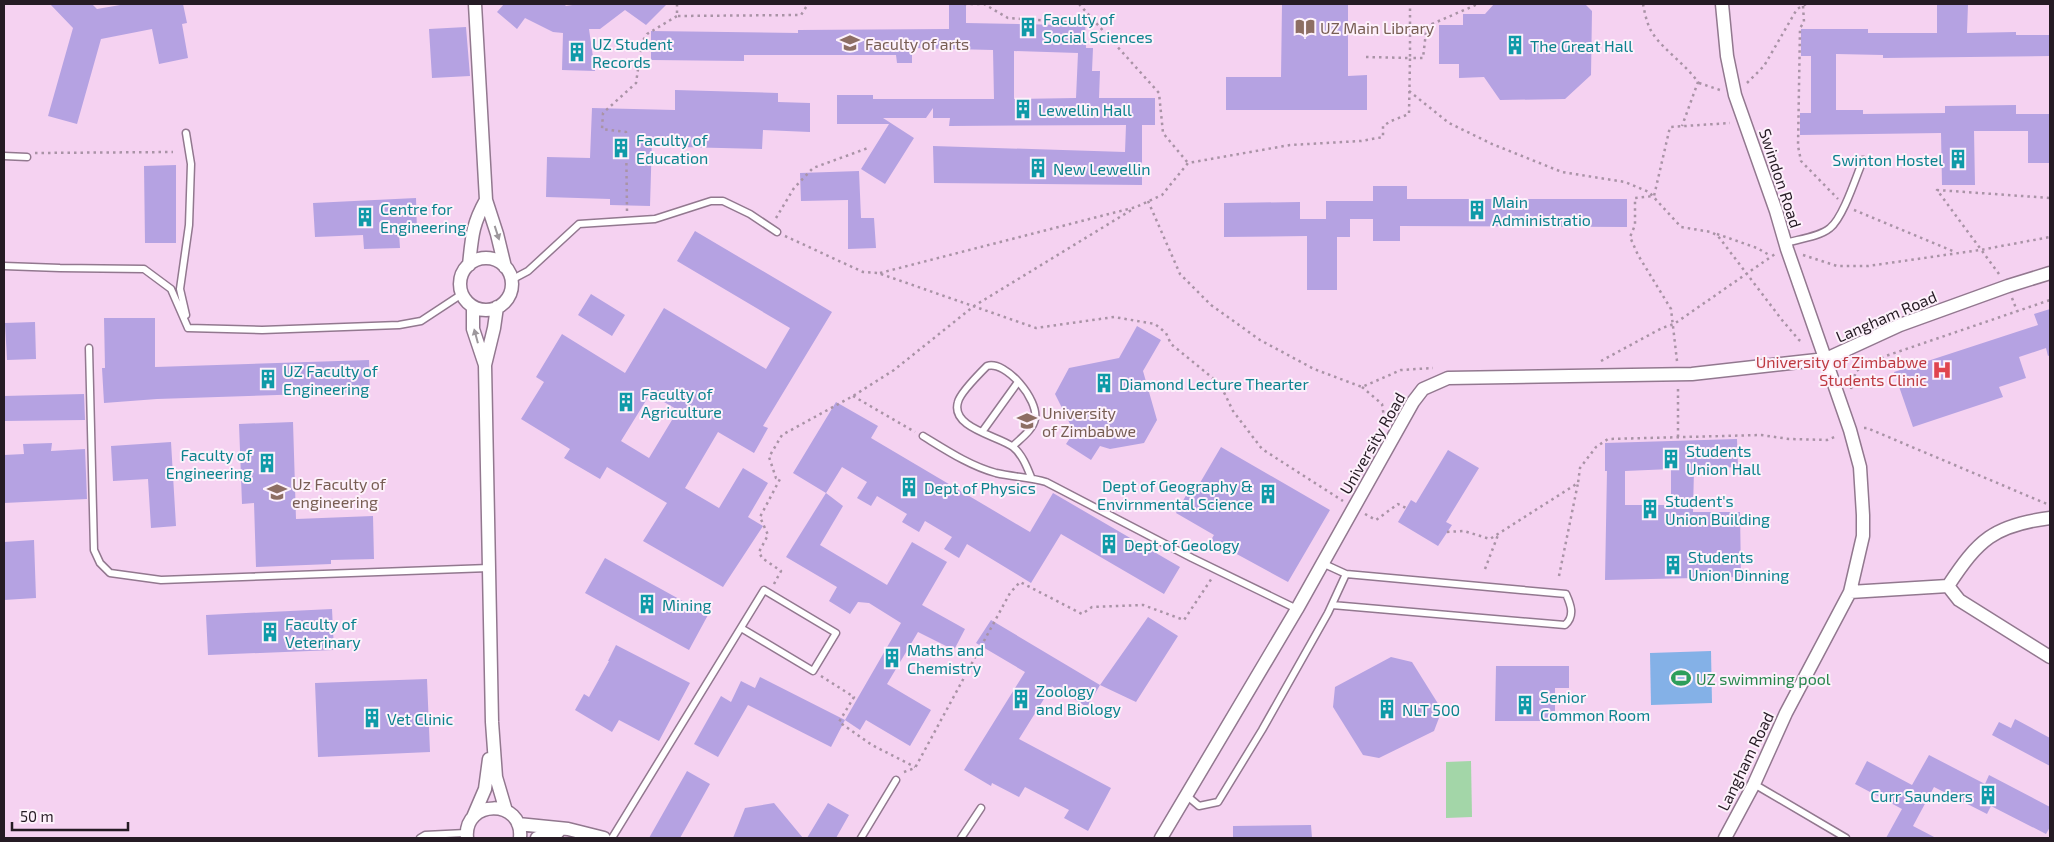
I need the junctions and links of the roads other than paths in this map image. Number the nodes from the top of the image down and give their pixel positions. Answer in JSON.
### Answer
{"nodes":[{"id":1,"x":476,"y":4,"type":"edge"},
{"id":2,"x":1722,"y":4,"type":"edge"},
{"id":3,"x":186,"y":133,"type":"dead end"},
{"id":4,"x":4,"y":156,"type":"edge"},
{"id":5,"x":27,"y":157,"type":"dead end"},
{"id":6,"x":1863,"y":160,"type":"dead end"},
{"id":7,"x":486,"y":200,"type":"junction"},
{"id":8,"x":777,"y":232,"type":"road end"},
{"id":9,"x":1786,"y":246,"type":"junction"},
{"id":10,"x":469,"y":265,"type":"junction"},
{"id":11,"x":4,"y":266,"type":"edge"},
{"id":12,"x":505,"y":267,"type":"junction"},
{"id":13,"x":2050,"y":273,"type":"edge"},
{"id":14,"x":511,"y":280,"type":"junction"},
{"id":15,"x":462,"y":294,"type":"junction"},
{"id":16,"x":473,"y":307,"type":"junction"},
{"id":17,"x":497,"y":307,"type":"junction"},
{"id":18,"x":188,"y":328,"type":"junction"},
{"id":19,"x":89,"y":348,"type":"dead end"},
{"id":20,"x":1825,"y":355,"type":"junction"},
{"id":21,"x":485,"y":365,"type":"junction"},
{"id":22,"x":1018,"y":382,"type":"junction"},
{"id":23,"x":982,"y":432,"type":"junction"},
{"id":24,"x":923,"y":436,"type":"road end"},
{"id":25,"x":1013,"y":446,"type":"junction"},
{"id":26,"x":1031,"y":477,"type":"junction"},
{"id":27,"x":2050,"y":518,"type":"edge"},
{"id":28,"x":1322,"y":563,"type":"junction"},
{"id":29,"x":489,"y":568,"type":"junction"},
{"id":30,"x":1346,"y":574,"type":"junction"},
{"id":31,"x":1948,"y":586,"type":"junction"},
{"id":32,"x":1850,"y":592,"type":"junction"},
{"id":33,"x":1332,"y":605,"type":"junction"},
{"id":34,"x":1296,"y":609,"type":"junction"},
{"id":35,"x":741,"y":628,"type":"junction"},
{"id":36,"x":2050,"y":657,"type":"edge"},
{"id":37,"x":492,"y":722,"type":"junction"},
{"id":38,"x":896,"y":780,"type":"road end"},
{"id":39,"x":1754,"y":784,"type":"junction"},
{"id":40,"x":1186,"y":795,"type":"junction"},
{"id":41,"x":981,"y":808,"type":"dead end"},
{"id":42,"x":506,"y":811,"type":"junction"},
{"id":43,"x":473,"y":817,"type":"junction"},
{"id":44,"x":518,"y":824,"type":"junction"},
{"id":45,"x":568,"y":829,"type":"junction"},
{"id":46,"x":467,"y":836,"type":"edge"},
{"id":47,"x":420,"y":838,"type":"edge"},
{"id":48,"x":520,"y":838,"type":"edge"},
{"id":49,"x":538,"y":838,"type":"edge"},
{"id":50,"x":604,"y":838,"type":"edge"},
{"id":51,"x":612,"y":838,"type":"edge"},
{"id":52,"x":861,"y":838,"type":"edge"},
{"id":53,"x":961,"y":838,"type":"edge"},
{"id":54,"x":1161,"y":838,"type":"edge"},
{"id":55,"x":1725,"y":838,"type":"edge"},
{"id":56,"x":1846,"y":838,"type":"edge"}],
"edges":[{"from":1,"to":7,"type":"street"},
{"from":2,"to":9,"type":"street","name":"Swindon Road"},
{"from":3,"to":18,"type":"lane"},
{"from":4,"to":5,"type":"lane"},
{"from":6,"to":9,"type":"lane"},
{"from":7,"to":10,"type":"street"},
{"from":7,"to":12,"type":"street","one_way":true},
{"from":8,"to":14,"type":"lane"},
{"from":9,"to":20,"type":"street","name":"Swindon Road"},
{"from":10,"to":12,"type":"street"},
{"from":10,"to":15,"type":"street"},
{"from":11,"to":18,"type":"lane"},
{"from":12,"to":14,"type":"street"},
{"from":13,"to":20,"type":"street","name":"Langham Road"},
{"from":14,"to":17,"type":"street"},
{"from":15,"to":16,"type":"street"},
{"from":15,"to":18,"type":"lane"},
{"from":16,"to":17,"type":"street"},
{"from":21,"to":16,"type":"street","one_way":true},
{"from":17,"to":21,"type":"street"},
{"from":19,"to":29,"type":"lane"},
{"from":20,"to":28,"type":"street","name":"University Road"},
{"from":20,"to":32,"type":"street","name":"Langham Road"},
{"from":21,"to":29,"type":"street"},
{"from":22,"to":23,"type":"lane"},
{"from":22,"to":23,"type":"lane"},
{"from":22,"to":25,"type":"lane"},
{"from":23,"to":25,"type":"lane"},
{"from":24,"to":26,"type":"lane"},
{"from":25,"to":26,"type":"lane"},
{"from":26,"to":34,"type":"lane"},
{"from":27,"to":31,"type":"street"},
{"from":28,"to":30,"type":"lane"},
{"from":28,"to":34,"type":"street","name":"University Road"},
{"from":29,"to":37,"type":"street"},
{"from":30,"to":33,"type":"lane"},
{"from":30,"to":33,"type":"lane"},
{"from":31,"to":32,"type":"street"},
{"from":31,"to":36,"type":"street"},
{"from":32,"to":39,"type":"street","name":"Langham Road"},
{"from":33,"to":40,"type":"lane"},
{"from":34,"to":40,"type":"street","name":"University Road"},
{"from":35,"to":35,"type":"lane"},
{"from":35,"to":51,"type":"lane"},
{"from":37,"to":42,"type":"street"},
{"from":37,"to":43,"type":"street"},
{"from":38,"to":52,"type":"lane"},
{"from":39,"to":55,"type":"street","name":"Langham Road"},
{"from":39,"to":56,"type":"lane"},
{"from":40,"to":54,"type":"street","name":"University Road"},
{"from":41,"to":53,"type":"lane"},
{"from":42,"to":43,"type":"street"},
{"from":42,"to":44,"type":"street"},
{"from":43,"to":46,"type":"street"},
{"from":44,"to":45,"type":"street"},
{"from":44,"to":48,"type":"street"},
{"from":45,"to":49,"type":"street"},
{"from":45,"to":50,"type":"street"},
{"from":46,"to":47,"type":"lane"}]}
